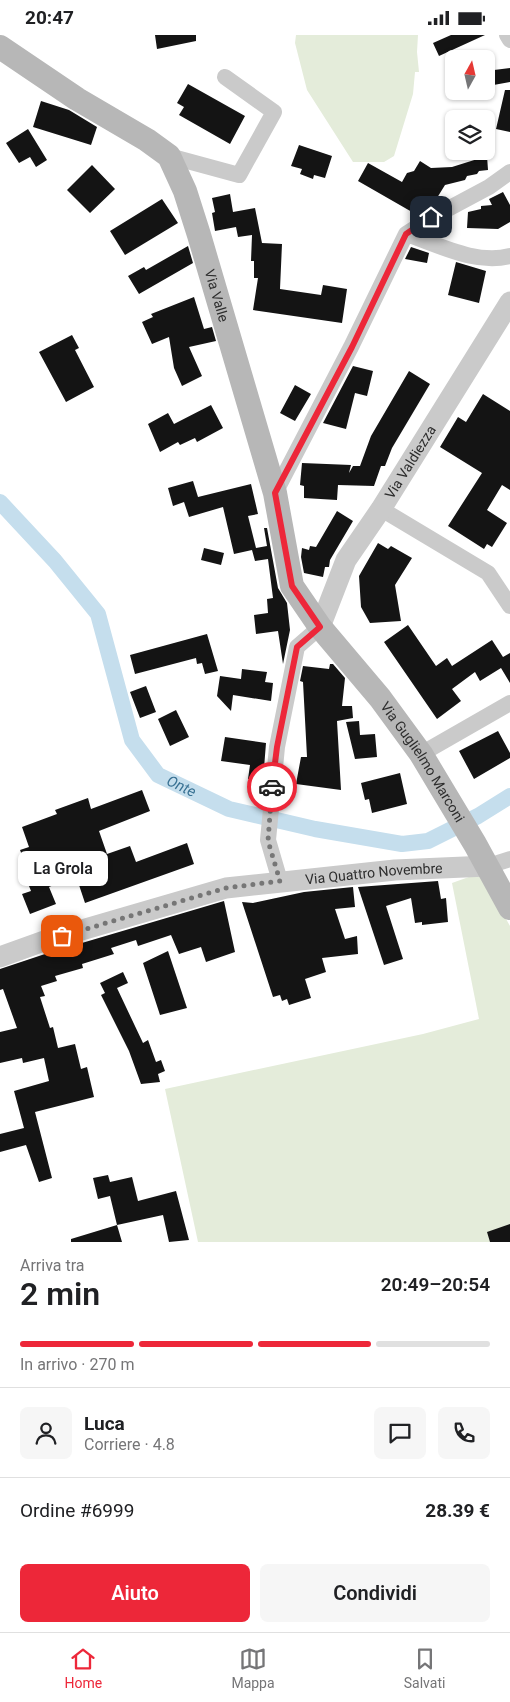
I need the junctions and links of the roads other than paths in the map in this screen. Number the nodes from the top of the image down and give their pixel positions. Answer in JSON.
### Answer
{"nodes":[{"id":1,"x":507,"y":35,"type":"edge"},
{"id":2,"x":510,"y":40,"type":"edge"},
{"id":3,"x":0,"y":47,"type":"edge"},
{"id":4,"x":225,"y":77,"type":"dead end"},
{"id":5,"x":169,"y":156,"type":"junction"},
{"id":6,"x":510,"y":173,"type":"edge"},
{"id":7,"x":406,"y":234,"type":"junction"},
{"id":8,"x":510,"y":256,"type":"edge"},
{"id":9,"x":510,"y":302,"type":"edge"},
{"id":10,"x":504,"y":320,"type":"edge"},
{"id":11,"x":275,"y":493,"type":"junction"},
{"id":12,"x":381,"y":509,"type":"junction"},
{"id":13,"x":510,"y":606,"type":"edge"},
{"id":14,"x":320,"y":627,"type":"junction"},
{"id":15,"x":510,"y":703,"type":"edge"},
{"id":16,"x":421,"y":754,"type":"junction"},
{"id":17,"x":510,"y":859,"type":"edge"},
{"id":18,"x":488,"y":866,"type":"junction"},
{"id":19,"x":280,"y":881,"type":"junction"},
{"id":20,"x":510,"y":908,"type":"edge"},
{"id":21,"x":0,"y":957,"type":"edge"}],
"edges":[{"from":1,"to":2,"type":"street"},
{"from":3,"to":5,"type":"main road","name":"Via Valle"},
{"from":4,"to":5,"type":"street"},
{"from":5,"to":11,"type":"main road","name":"Via Valle"},
{"from":6,"to":7,"type":"street"},
{"from":7,"to":8,"type":"street"},
{"from":7,"to":11,"type":"street"},
{"from":9,"to":10,"type":"street","name":"Via Valdiezza"},
{"from":10,"to":12,"type":"street","name":"Via Valdiezza"},
{"from":11,"to":14,"type":"main road","name":"Via Valle"},
{"from":12,"to":13,"type":"street"},
{"from":12,"to":14,"type":"street","name":"Via Valdiezza"},
{"from":14,"to":16,"type":"main road","name":"Via Guglielmo Marconi"},
{"from":14,"to":19,"type":"street"},
{"from":15,"to":16,"type":"street"},
{"from":16,"to":18,"type":"main road","name":"Via Guglielmo Marconi"},
{"from":17,"to":18,"type":"street"},
{"from":18,"to":19,"type":"street","name":"Via Quattro Novembre"},
{"from":18,"to":20,"type":"main road","name":"Via Guglielmo Marconi"},
{"from":19,"to":21,"type":"street","name":"Via Quattro Novembre"}]}
